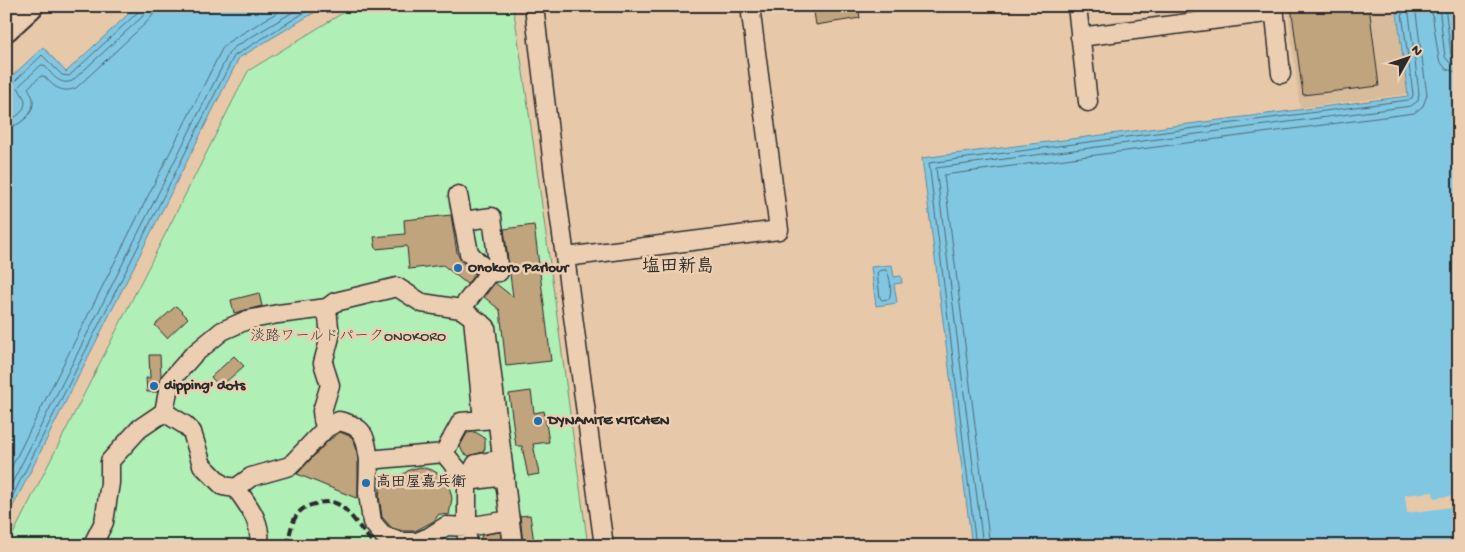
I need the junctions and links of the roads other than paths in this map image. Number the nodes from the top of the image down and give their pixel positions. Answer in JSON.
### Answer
{"nodes":[{"id":1,"x":30,"y":6,"type":"edge"},
{"id":2,"x":534,"y":6,"type":"edge"},
{"id":3,"x":750,"y":6,"type":"edge"},
{"id":4,"x":1077,"y":6,"type":"edge"},
{"id":5,"x":1274,"y":9,"type":"edge"},
{"id":6,"x":6,"y":28,"type":"edge"},
{"id":7,"x":1080,"y":37,"type":"junction"},
{"id":8,"x":1281,"y":74,"type":"dead end"},
{"id":9,"x":1088,"y":102,"type":"dead end"},
{"id":10,"x":458,"y":195,"type":"dead end"},
{"id":11,"x":463,"y":221,"type":"junction"},
{"id":12,"x":566,"y":257,"type":"junction"},
{"id":13,"x":489,"y":273,"type":"junction"},
{"id":14,"x":326,"y":308,"type":"junction"},
{"id":15,"x":467,"y":314,"type":"junction"},
{"id":16,"x":164,"y":412,"type":"junction"},
{"id":17,"x":490,"y":419,"type":"junction"},
{"id":18,"x":326,"y":428,"type":"junction"},
{"id":19,"x":444,"y":453,"type":"junction"},
{"id":20,"x":369,"y":460,"type":"junction"},
{"id":21,"x":504,"y":468,"type":"junction"},
{"id":22,"x":467,"y":482,"type":"junction"},
{"id":23,"x":236,"y":488,"type":"junction"},
{"id":24,"x":510,"y":520,"type":"junction"},
{"id":25,"x":467,"y":527,"type":"junction"},
{"id":26,"x":604,"y":545,"type":"edge"},
{"id":27,"x":92,"y":546,"type":"edge"},
{"id":28,"x":259,"y":546,"type":"edge"},
{"id":29,"x":468,"y":546,"type":"edge"},
{"id":30,"x":513,"y":546,"type":"edge"}],
"edges":[{"from":1,"to":6,"type":"highway"},
{"from":2,"to":12,"type":"street"},
{"from":3,"to":12,"type":"street"},
{"from":4,"to":7,"type":"street"},
{"from":5,"to":7,"type":"street"},
{"from":5,"to":8,"type":"street"},
{"from":7,"to":9,"type":"street"},
{"from":10,"to":11,"type":"street"},
{"from":11,"to":13,"type":"street"},
{"from":11,"to":13,"type":"street"},
{"from":12,"to":26,"type":"street"},
{"from":13,"to":15,"type":"street"},
{"from":14,"to":15,"type":"street"},
{"from":14,"to":16,"type":"street"},
{"from":14,"to":18,"type":"street"},
{"from":15,"to":17,"type":"street"},
{"from":16,"to":23,"type":"street"},
{"from":16,"to":27,"type":"street"},
{"from":17,"to":19,"type":"street"},
{"from":17,"to":21,"type":"street"},
{"from":18,"to":20,"type":"street"},
{"from":18,"to":23,"type":"street"},
{"from":19,"to":20,"type":"street"},
{"from":19,"to":22,"type":"street"},
{"from":20,"to":25,"type":"street"},
{"from":21,"to":22,"type":"street"},
{"from":21,"to":24,"type":"street"},
{"from":22,"to":25,"type":"street"},
{"from":23,"to":28,"type":"street"},
{"from":24,"to":25,"type":"street"},
{"from":24,"to":30,"type":"street"},
{"from":25,"to":29,"type":"street"}]}
